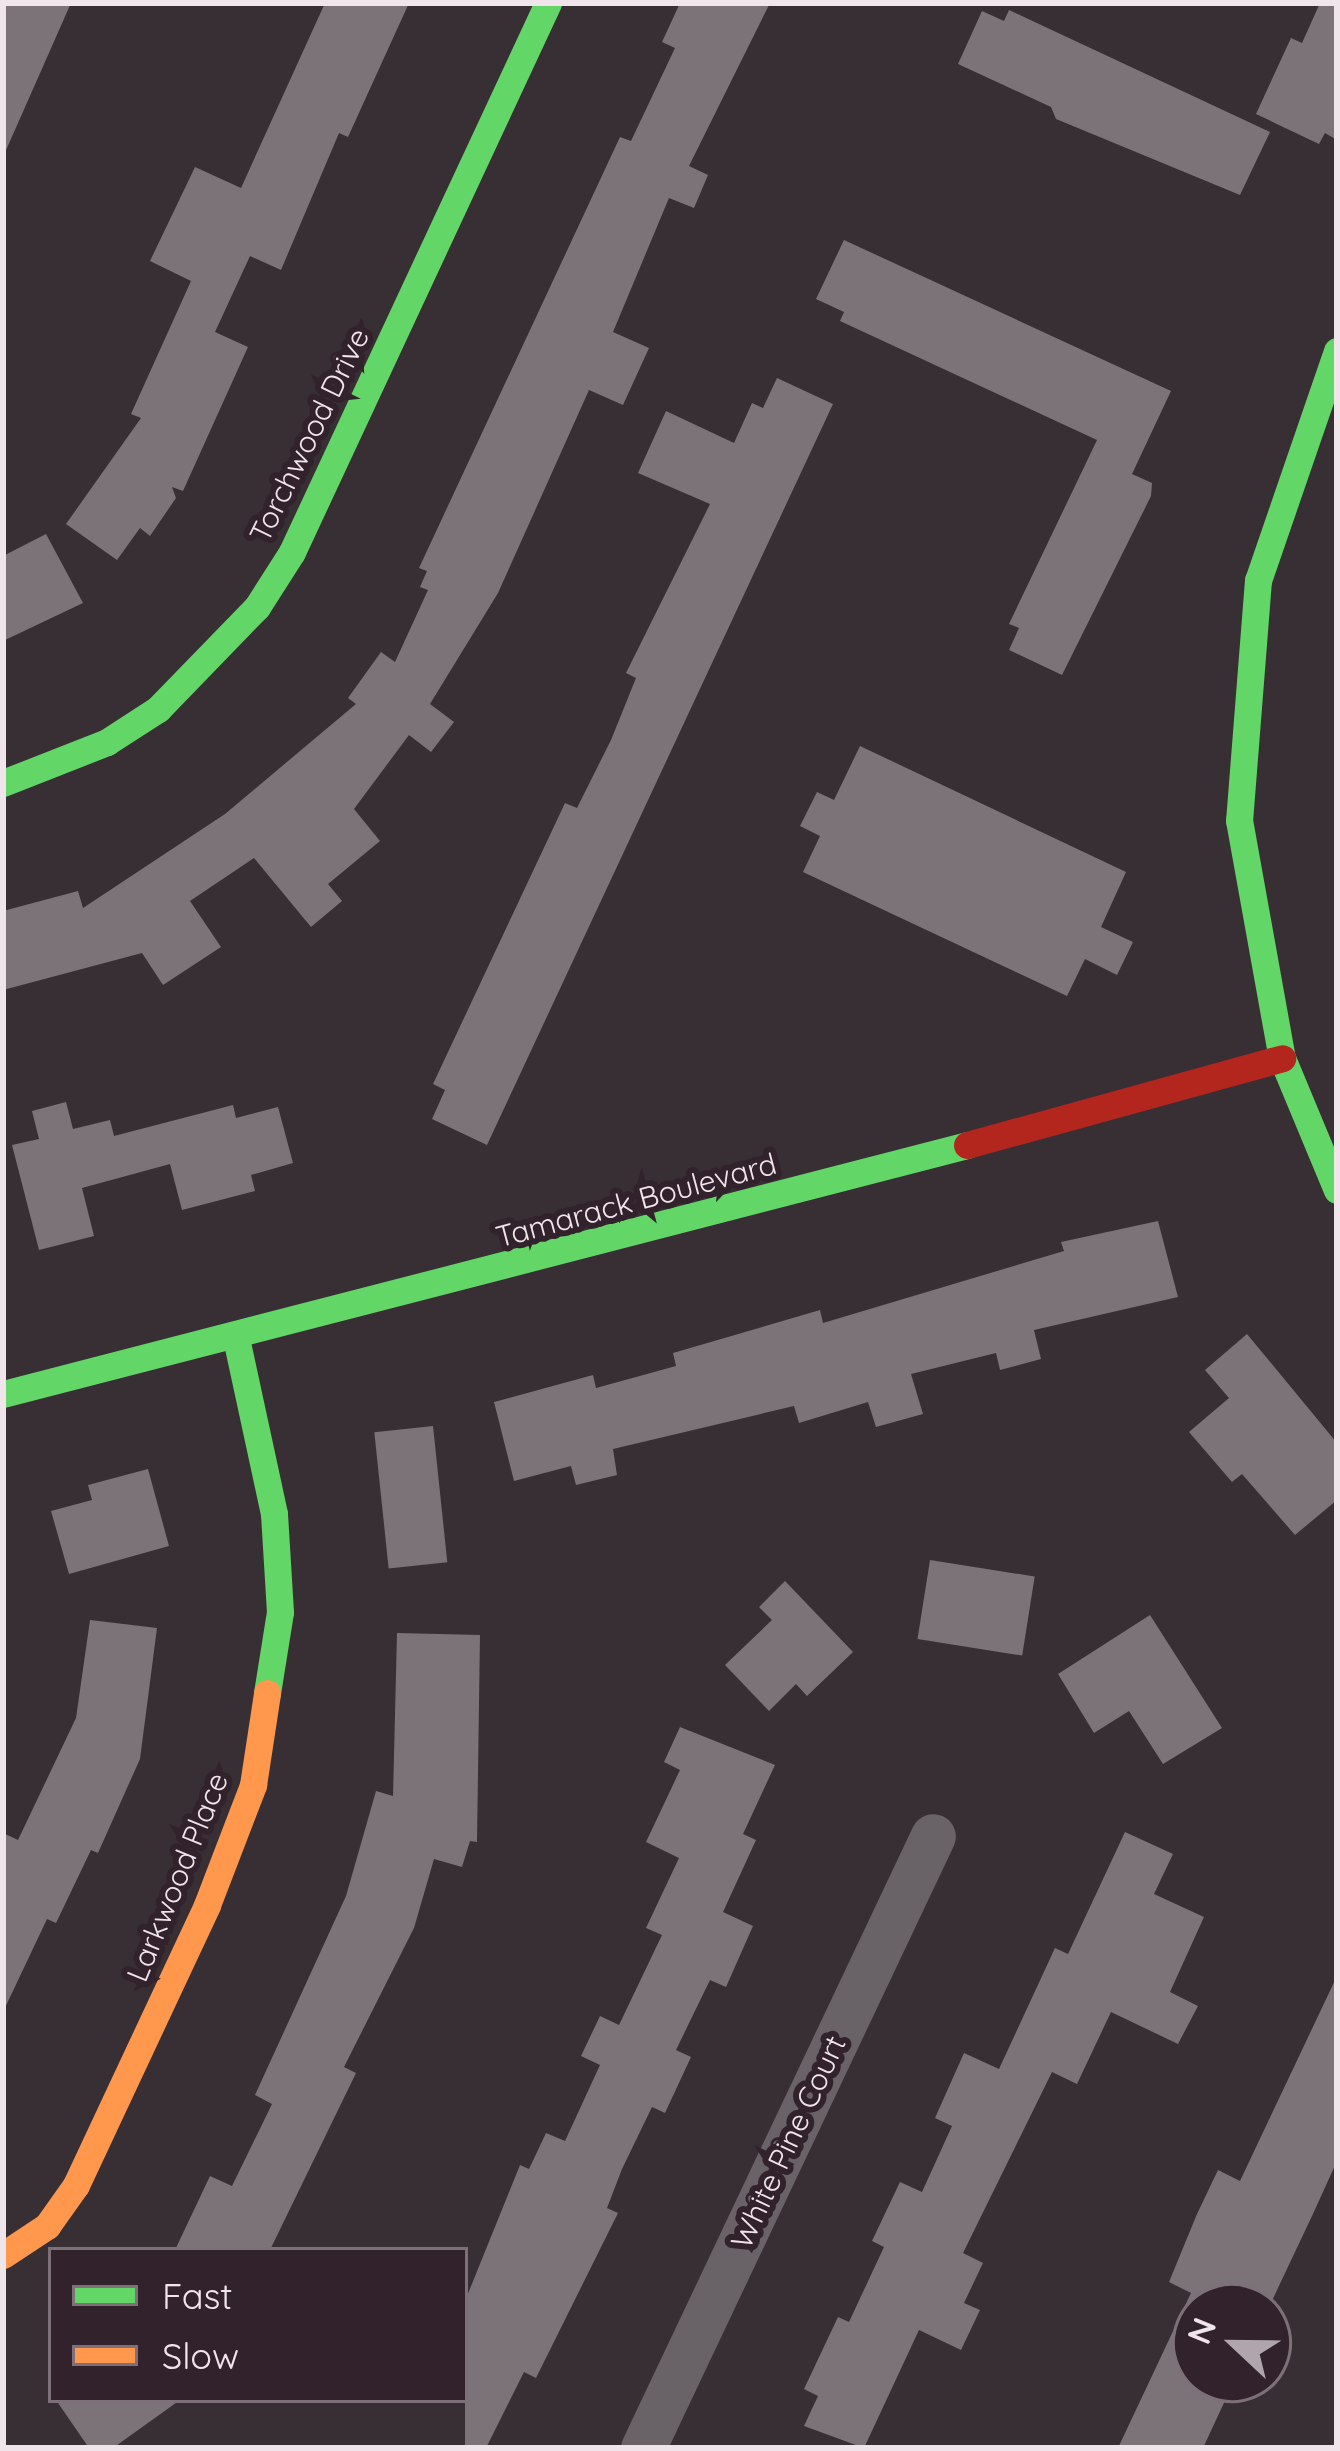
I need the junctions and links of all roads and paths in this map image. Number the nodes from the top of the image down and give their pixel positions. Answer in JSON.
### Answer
{"nodes":[{"id":1,"x":548,"y":3,"type":"edge"},
{"id":2,"x":1337,"y":351,"type":"edge"},
{"id":3,"x":3,"y":783,"type":"edge"},
{"id":4,"x":1282,"y":1058,"type":"junction"},
{"id":5,"x":1337,"y":1190,"type":"edge"},
{"id":6,"x":236,"y":1338,"type":"junction"},
{"id":7,"x":3,"y":1394,"type":"edge"},
{"id":8,"x":933,"y":1836,"type":"dead end"},
{"id":9,"x":4,"y":2255,"type":"edge"},
{"id":10,"x":643,"y":2448,"type":"edge"}],
"edges":[{"from":1,"to":3,"type":"street","name":"Torchwood Drive"},
{"from":2,"to":4,"type":"street"},
{"from":4,"to":5,"type":"street"},
{"from":4,"to":6,"type":"street","name":"Tamarack Boulevard"},
{"from":6,"to":7,"type":"street","name":"Tamarack Boulevard"},
{"from":6,"to":9,"type":"street","name":"Larkwood Place"},
{"from":8,"to":10,"type":"street","name":"White Pine Court"}]}
